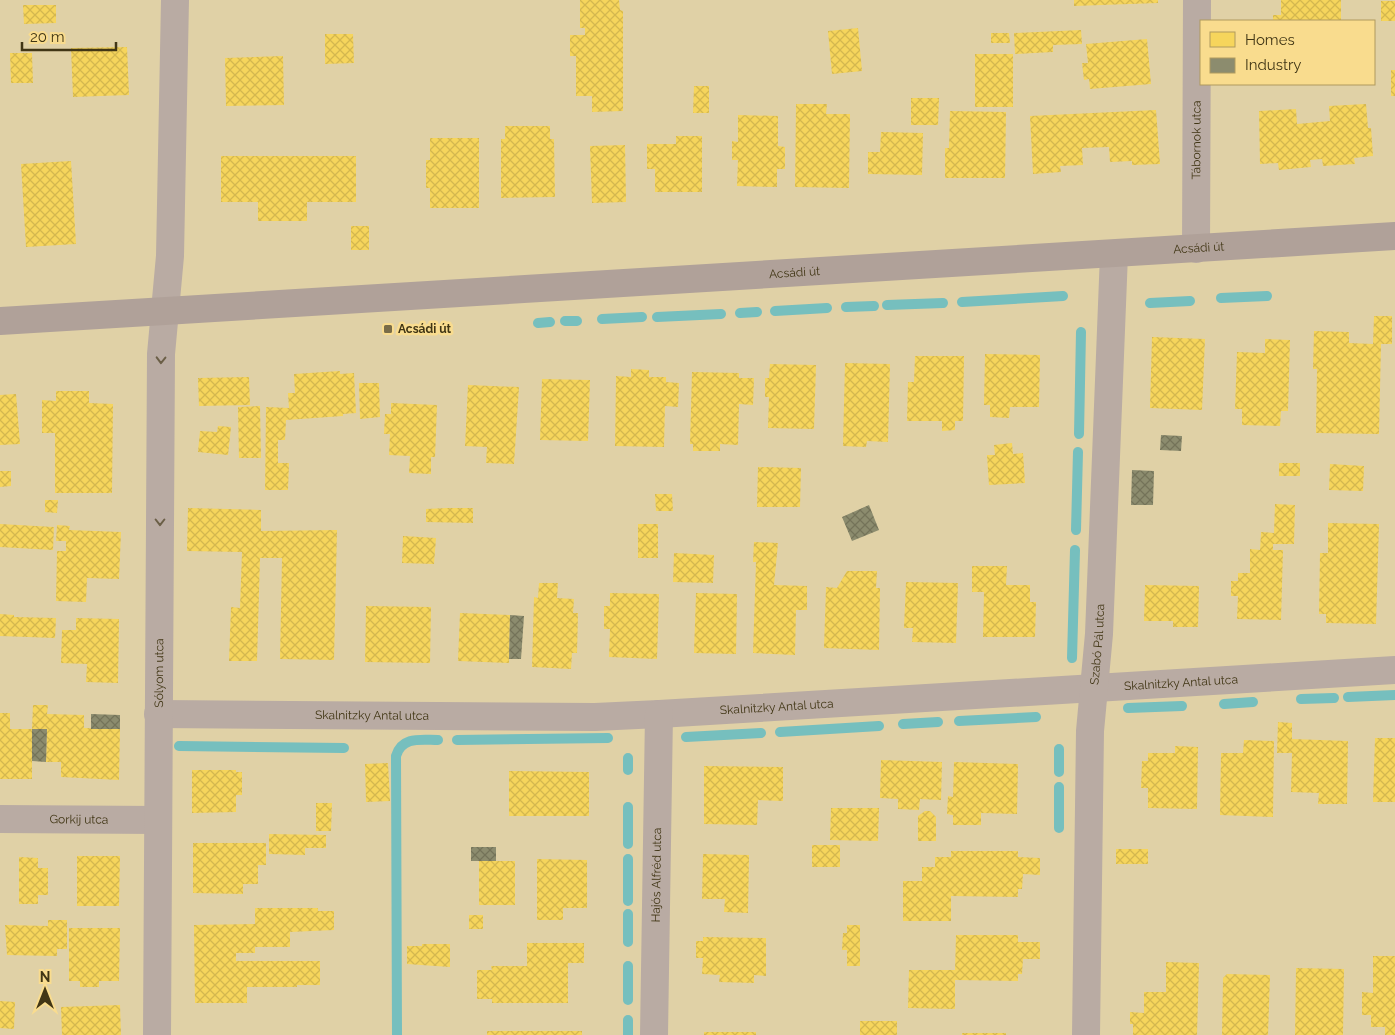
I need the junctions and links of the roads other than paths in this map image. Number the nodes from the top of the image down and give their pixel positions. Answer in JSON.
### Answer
{"nodes":[{"id":1,"x":175,"y":0,"type":"edge"},
{"id":2,"x":1197,"y":0,"type":"edge"},
{"id":3,"x":1395,"y":236,"type":"edge"},
{"id":4,"x":1196,"y":249,"type":"junction"},
{"id":5,"x":1114,"y":254,"type":"junction"},
{"id":6,"x":164,"y":311,"type":"junction"},
{"id":7,"x":0,"y":321,"type":"edge"},
{"id":8,"x":1395,"y":670,"type":"edge"},
{"id":9,"x":1094,"y":688,"type":"junction"},
{"id":10,"x":158,"y":714,"type":"junction"},
{"id":11,"x":659,"y":714,"type":"junction"},
{"id":12,"x":0,"y":819,"type":"edge"},
{"id":13,"x":158,"y":820,"type":"junction"},
{"id":14,"x":157,"y":1035,"type":"edge"},
{"id":15,"x":654,"y":1035,"type":"edge"},
{"id":16,"x":1086,"y":1035,"type":"edge"}],
"edges":[{"from":1,"to":6,"type":"street"},
{"from":2,"to":4,"type":"street","name":"Tábornok utca"},
{"from":3,"to":4,"type":"main road","name":"Acsádi út"},
{"from":4,"to":5,"type":"main road","name":"Acsádi út"},
{"from":5,"to":6,"type":"main road","name":"Acsádi út"},
{"from":5,"to":9,"type":"street","name":"Szabó Pál utca"},
{"from":6,"to":7,"type":"main road","name":"Acsádi út"},
{"from":6,"to":10,"type":"street","name":"Sólyom utca","one_way":true},
{"from":8,"to":9,"type":"street","name":"Skalnitzky Antal utca"},
{"from":9,"to":11,"type":"street","name":"Skalnitzky Antal utca"},
{"from":9,"to":16,"type":"street","name":"Szabó Pál utca"},
{"from":10,"to":11,"type":"street","name":"Skalnitzky Antal utca"},
{"from":10,"to":13,"type":"street","name":"Sólyom utca"},
{"from":11,"to":15,"type":"street","name":"Hajós Alfréd utca"},
{"from":12,"to":13,"type":"street","name":"Gorkij utca"},
{"from":13,"to":14,"type":"street","name":"Sólyom utca"}]}
